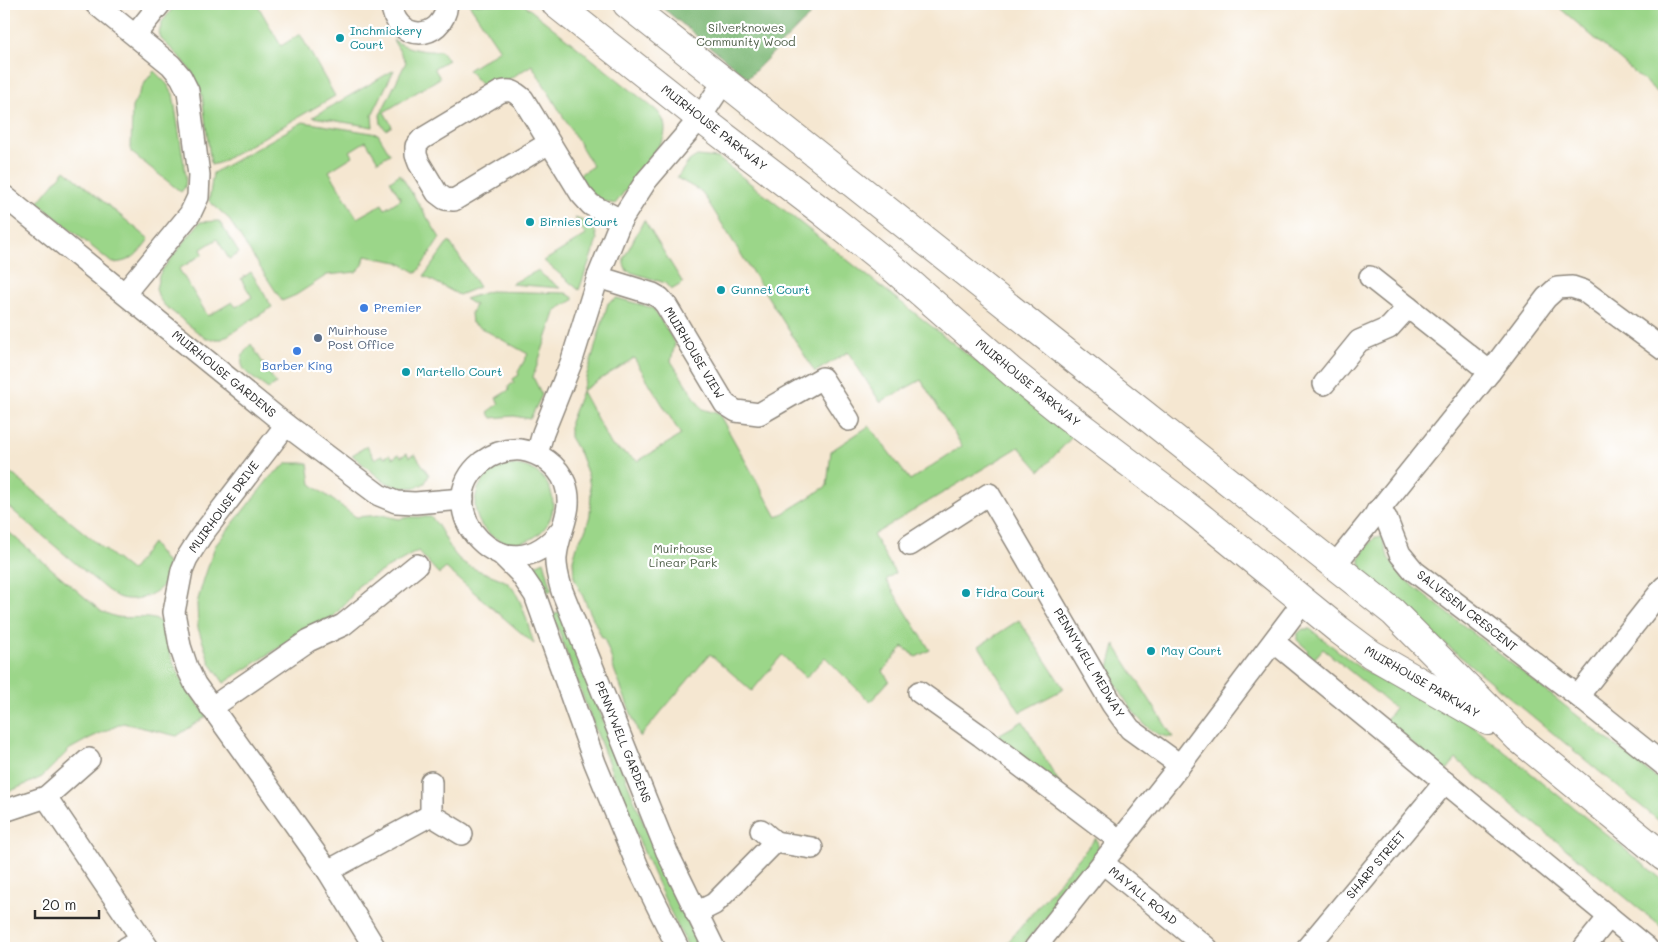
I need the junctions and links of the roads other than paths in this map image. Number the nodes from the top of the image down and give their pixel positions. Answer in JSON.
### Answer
{"nodes":[{"id":1,"x":96,"y":4,"type":"edge"},
{"id":2,"x":160,"y":4,"type":"edge"},
{"id":3,"x":392,"y":4,"type":"edge"},
{"id":4,"x":448,"y":4,"type":"edge"},
{"id":5,"x":556,"y":4,"type":"edge"},
{"id":6,"x":627,"y":4,"type":"edge"},
{"id":7,"x":135,"y":35,"type":"junction"},
{"id":8,"x":724,"y":81,"type":"junction"},
{"id":9,"x":700,"y":118,"type":"junction"},
{"id":10,"x":549,"y":143,"type":"junction"},
{"id":11,"x":4,"y":196,"type":"edge"},
{"id":12,"x":621,"y":220,"type":"junction"},
{"id":13,"x":598,"y":277,"type":"junction"},
{"id":14,"x":1370,"y":277,"type":"dead end"},
{"id":15,"x":125,"y":294,"type":"junction"},
{"id":16,"x":1408,"y":307,"type":"junction"},
{"id":17,"x":1664,"y":350,"type":"edge"},
{"id":18,"x":1490,"y":372,"type":"junction"},
{"id":19,"x":1324,"y":384,"type":"dead end"},
{"id":20,"x":849,"y":420,"type":"dead end"},
{"id":21,"x":286,"y":425,"type":"junction"},
{"id":22,"x":537,"y":454,"type":"junction"},
{"id":23,"x":463,"y":499,"type":"junction"},
{"id":24,"x":1377,"y":510,"type":"junction"},
{"id":25,"x":561,"y":530,"type":"junction"},
{"id":26,"x":910,"y":545,"type":"dead end"},
{"id":27,"x":500,"y":553,"type":"junction"},
{"id":28,"x":417,"y":565,"type":"dead end"},
{"id":29,"x":1334,"y":566,"type":"junction"},
{"id":30,"x":1664,"y":587,"type":"edge"},
{"id":31,"x":1304,"y":602,"type":"junction"},
{"id":32,"x":1274,"y":642,"type":"junction"},
{"id":33,"x":919,"y":692,"type":"dead end"},
{"id":34,"x":1578,"y":696,"type":"junction"},
{"id":35,"x":211,"y":708,"type":"junction"},
{"id":36,"x":1518,"y":738,"type":"junction"},
{"id":37,"x":89,"y":759,"type":"dead end"},
{"id":38,"x":1180,"y":765,"type":"junction"},
{"id":39,"x":1664,"y":765,"type":"edge"},
{"id":40,"x":431,"y":782,"type":"dead end"},
{"id":41,"x":1445,"y":782,"type":"junction"},
{"id":42,"x":46,"y":797,"type":"junction"},
{"id":43,"x":4,"y":811,"type":"edge"},
{"id":44,"x":431,"y":815,"type":"junction"},
{"id":45,"x":462,"y":834,"type":"dead end"},
{"id":46,"x":1120,"y":841,"type":"junction"},
{"id":47,"x":812,"y":848,"type":"dead end"},
{"id":48,"x":1664,"y":857,"type":"edge"},
{"id":49,"x":1103,"y":863,"type":"junction"},
{"id":50,"x":328,"y":871,"type":"junction"},
{"id":51,"x":696,"y":913,"type":"junction"},
{"id":52,"x":1609,"y":917,"type":"junction"},
{"id":53,"x":138,"y":945,"type":"edge"},
{"id":54,"x":375,"y":948,"type":"edge"},
{"id":55,"x":678,"y":948,"type":"edge"},
{"id":56,"x":714,"y":948,"type":"edge"},
{"id":57,"x":1035,"y":948,"type":"edge"},
{"id":58,"x":1207,"y":948,"type":"edge"},
{"id":59,"x":1306,"y":948,"type":"edge"},
{"id":60,"x":1584,"y":948,"type":"edge"},
{"id":61,"x":1647,"y":948,"type":"edge"}],
"edges":[{"from":1,"to":7,"type":"street"},
{"from":2,"to":7,"type":"street"},
{"from":3,"to":4,"type":"street"},
{"from":5,"to":9,"type":"street","name":"MUIRHOUSE PARKWAY"},
{"from":6,"to":8,"type":"street","name":"MUIRHOUSE PARKWAY"},
{"from":7,"to":15,"type":"street"},
{"from":8,"to":9,"type":"street"},
{"from":8,"to":29,"type":"street","name":"MUIRHOUSE PARKWAY"},
{"from":9,"to":12,"type":"street"},
{"from":9,"to":31,"type":"street","name":"MUIRHOUSE PARKWAY"},
{"from":10,"to":10,"type":"street"},
{"from":10,"to":12,"type":"street"},
{"from":11,"to":15,"type":"street","name":"MUIRHOUSE GARDENS"},
{"from":12,"to":13,"type":"street"},
{"from":13,"to":20,"type":"street","name":"MUIRHOUSE VIEW"},
{"from":13,"to":22,"type":"street"},
{"from":14,"to":16,"type":"street"},
{"from":15,"to":21,"type":"street","name":"MUIRHOUSE GARDENS"},
{"from":16,"to":18,"type":"street"},
{"from":16,"to":19,"type":"street"},
{"from":17,"to":18,"type":"street"},
{"from":18,"to":24,"type":"street"},
{"from":21,"to":23,"type":"street","name":"MUIRHOUSE GARDENS"},
{"from":21,"to":35,"type":"street","name":"MUIRHOUSE DRIVE"},
{"from":22,"to":23,"type":"street","name":"PENNYWELL GARDENS"},
{"from":22,"to":25,"type":"street","name":"PENNYWELL GARDENS"},
{"from":23,"to":27,"type":"street","name":"PENNYWELL GARDENS"},
{"from":24,"to":29,"type":"street"},
{"from":24,"to":34,"type":"street","name":"SALVESEN CRESCENT"},
{"from":25,"to":27,"type":"street","name":"PENNYWELL GARDENS"},
{"from":25,"to":51,"type":"street","name":"PENNYWELL GARDENS"},
{"from":26,"to":38,"type":"street","name":"PENNYWELL MEDWAY"},
{"from":27,"to":55,"type":"street","name":"PENNYWELL GARDENS"},
{"from":28,"to":35,"type":"street"},
{"from":29,"to":36,"type":"street","name":"MUIRHOUSE PARKWAY"},
{"from":30,"to":34,"type":"street"},
{"from":31,"to":32,"type":"street"},
{"from":31,"to":36,"type":"street","name":"MUIRHOUSE PARKWAY"},
{"from":32,"to":38,"type":"street"},
{"from":32,"to":41,"type":"street"},
{"from":33,"to":46,"type":"street"},
{"from":34,"to":39,"type":"street","name":"SALVESEN CRESCENT"},
{"from":35,"to":50,"type":"street","name":"MUIRHOUSE DRIVE"},
{"from":36,"to":48,"type":"street","name":"MUIRHOUSE PARKWAY"},
{"from":37,"to":42,"type":"street"},
{"from":38,"to":46,"type":"street"},
{"from":40,"to":44,"type":"street"},
{"from":41,"to":52,"type":"street"},
{"from":41,"to":59,"type":"street","name":"SHARP STREET"},
{"from":42,"to":43,"type":"street"},
{"from":42,"to":53,"type":"street"},
{"from":44,"to":45,"type":"street"},
{"from":44,"to":50,"type":"street"},
{"from":46,"to":49,"type":"street"},
{"from":47,"to":51,"type":"street"},
{"from":49,"to":57,"type":"street"},
{"from":49,"to":58,"type":"street","name":"MAYALL ROAD"},
{"from":50,"to":54,"type":"street","name":"MUIRHOUSE DRIVE"},
{"from":51,"to":56,"type":"street","name":"PENNYWELL GARDENS"},
{"from":52,"to":60,"type":"street"},
{"from":52,"to":61,"type":"street"}]}
